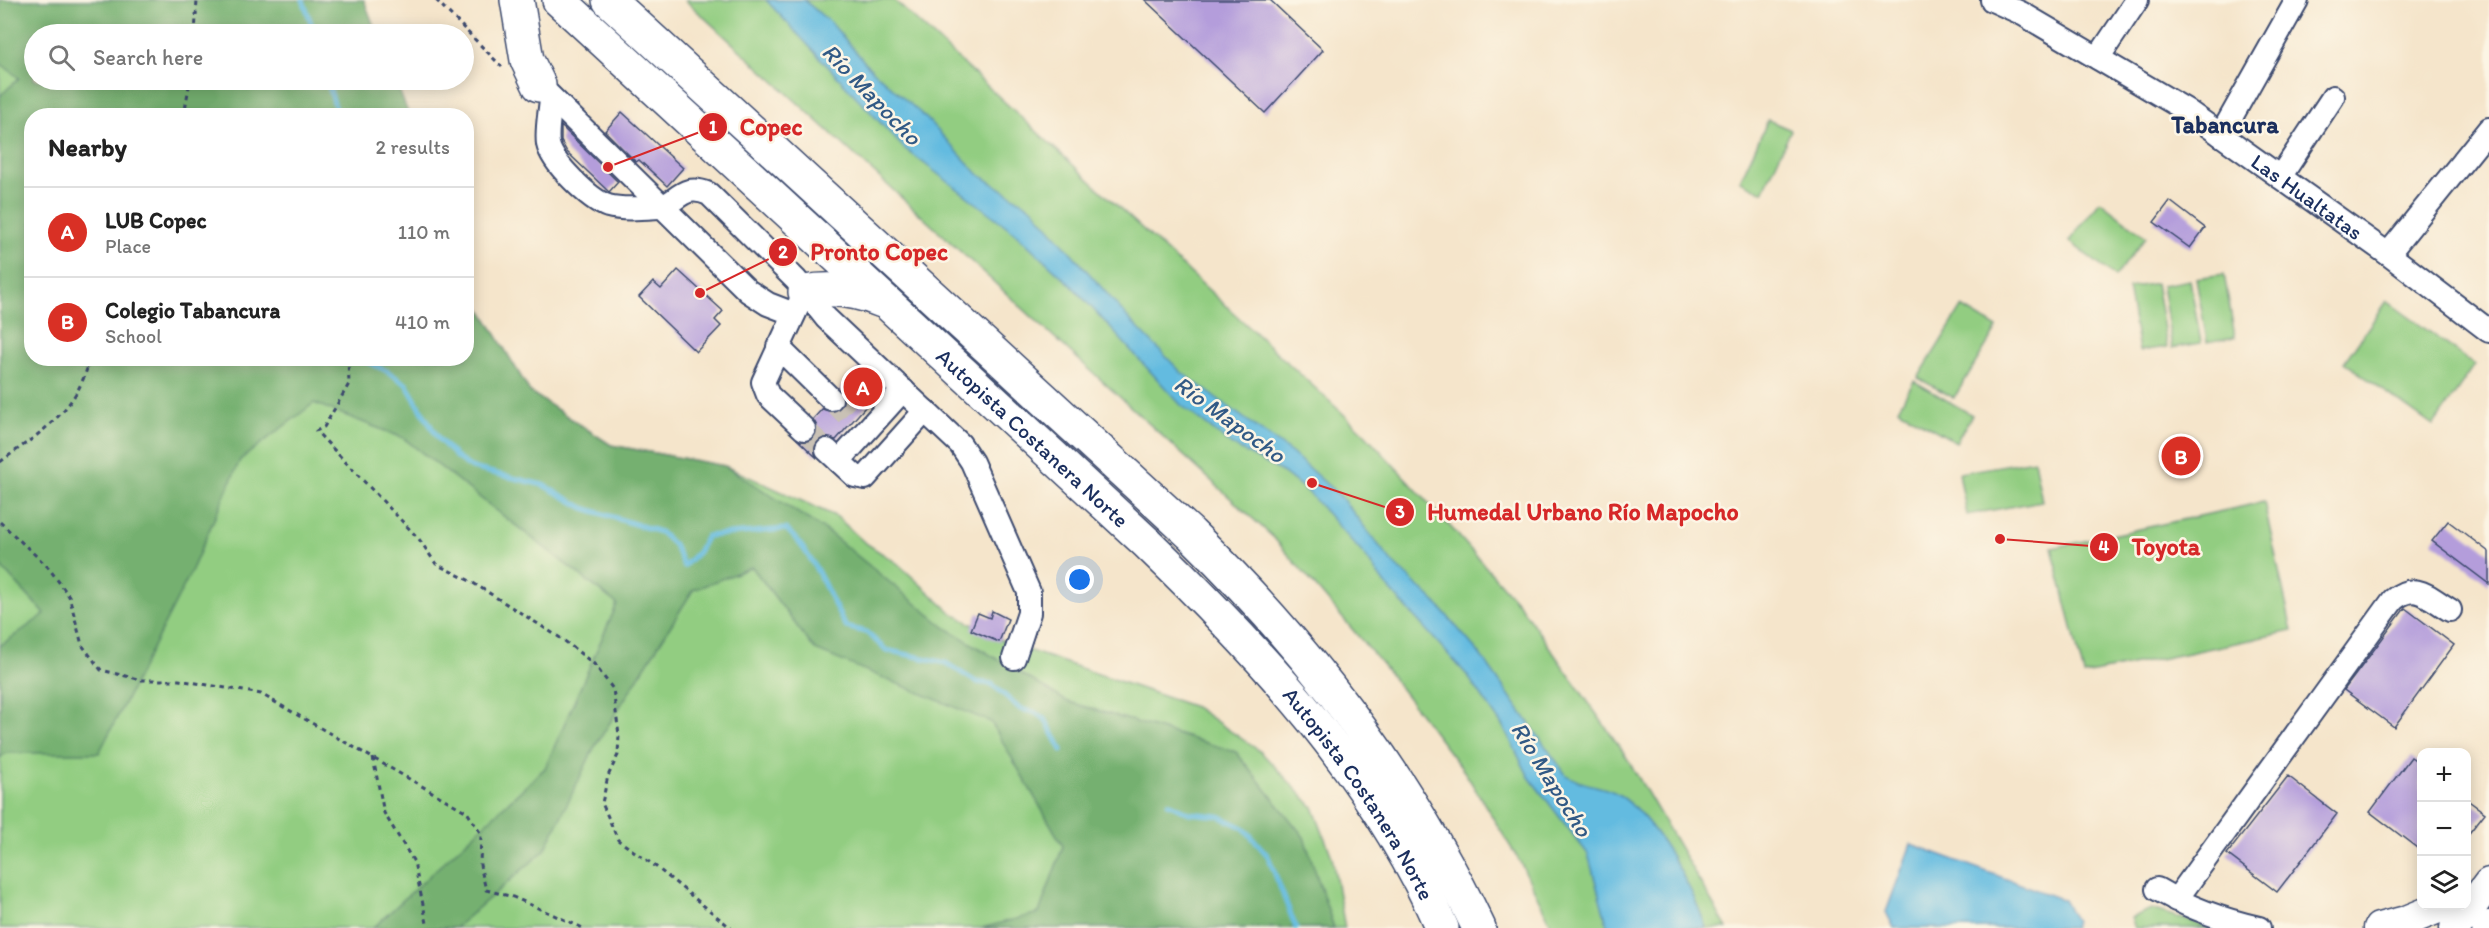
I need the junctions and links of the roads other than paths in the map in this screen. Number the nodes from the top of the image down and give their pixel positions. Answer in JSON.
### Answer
{"nodes":[{"id":1,"x":517,"y":0,"type":"edge"},
{"id":2,"x":559,"y":0,"type":"edge"},
{"id":3,"x":609,"y":0,"type":"edge"},
{"id":4,"x":1992,"y":0,"type":"edge"},
{"id":5,"x":2137,"y":0,"type":"edge"},
{"id":6,"x":2297,"y":0,"type":"edge"},
{"id":7,"x":2025,"y":7,"type":"edge"},
{"id":8,"x":2098,"y":58,"type":"junction"},
{"id":9,"x":545,"y":91,"type":"junction"},
{"id":10,"x":2333,"y":97,"type":"dead end"},
{"id":11,"x":2489,"y":129,"type":"edge"},
{"id":12,"x":2221,"y":135,"type":"junction"},
{"id":13,"x":2280,"y":177,"type":"junction"},
{"id":14,"x":661,"y":207,"type":"junction"},
{"id":15,"x":2388,"y":255,"type":"junction"},
{"id":16,"x":799,"y":303,"type":"junction"},
{"id":17,"x":890,"y":304,"type":"junction"},
{"id":18,"x":2489,"y":332,"type":"edge"},
{"id":19,"x":778,"y":347,"type":"junction"},
{"id":20,"x":903,"y":390,"type":"junction"},
{"id":21,"x":831,"y":399,"type":"tunnel mouth"},
{"id":22,"x":925,"y":411,"type":"junction"},
{"id":23,"x":804,"y":429,"type":"tunnel mouth"},
{"id":24,"x":2450,"y":610,"type":"dead end"},
{"id":25,"x":1014,"y":658,"type":"dead end"},
{"id":26,"x":1433,"y":840,"type":"junction"},
{"id":27,"x":2489,"y":878,"type":"edge"},
{"id":28,"x":2489,"y":884,"type":"edge"},
{"id":29,"x":2471,"y":890,"type":"edge"},
{"id":30,"x":2433,"y":910,"type":"edge"},
{"id":31,"x":2228,"y":924,"type":"edge"},
{"id":32,"x":1442,"y":928,"type":"edge"},
{"id":33,"x":1479,"y":928,"type":"edge"},
{"id":34,"x":1502,"y":928,"type":"edge"},
{"id":35,"x":2259,"y":928,"type":"edge"},
{"id":36,"x":2379,"y":928,"type":"edge"},
{"id":37,"x":2455,"y":928,"type":"edge"}],
"edges":[{"from":1,"to":9,"type":"highway"},
{"from":2,"to":17,"type":"highway","name":"Autopista Costanera Norte"},
{"from":3,"to":26,"type":"highway","name":"Autopista Costanera Norte"},
{"from":4,"to":7,"type":"street","name":"Las Hualtatas"},
{"from":5,"to":8,"type":"street"},
{"from":6,"to":12,"type":"street"},
{"from":7,"to":8,"type":"street","name":"Las Hualtatas"},
{"from":8,"to":12,"type":"street","name":"Las Hualtatas"},
{"from":9,"to":14,"type":"street"},
{"from":9,"to":14,"type":"street"},
{"from":10,"to":13,"type":"street"},
{"from":11,"to":15,"type":"street"},
{"from":12,"to":13,"type":"street","name":"Las Hualtatas"},
{"from":13,"to":15,"type":"street","name":"Las Hualtatas"},
{"from":14,"to":16,"type":"street"},
{"from":14,"to":16,"type":"street"},
{"from":15,"to":18,"type":"street","name":"Las Hualtatas"},
{"from":16,"to":17,"type":"highway"},
{"from":16,"to":19,"type":"street"},
{"from":16,"to":20,"type":"street"},
{"from":17,"to":32,"type":"highway","name":"Autopista Costanera Norte"},
{"from":19,"to":21,"type":"street"},
{"from":19,"to":23,"type":"street"},
{"from":20,"to":22,"type":"street"},
{"from":20,"to":22,"type":"street"},
{"from":22,"to":25,"type":"street"},
{"from":24,"to":31,"type":"street"},
{"from":26,"to":33,"type":"highway","name":"Autopista Costanera Norte"},
{"from":26,"to":34,"type":"highway"},
{"from":27,"to":29,"type":"main road"},
{"from":28,"to":37,"type":"main road"},
{"from":30,"to":36,"type":"main road"},
{"from":31,"to":35,"type":"street"}]}
